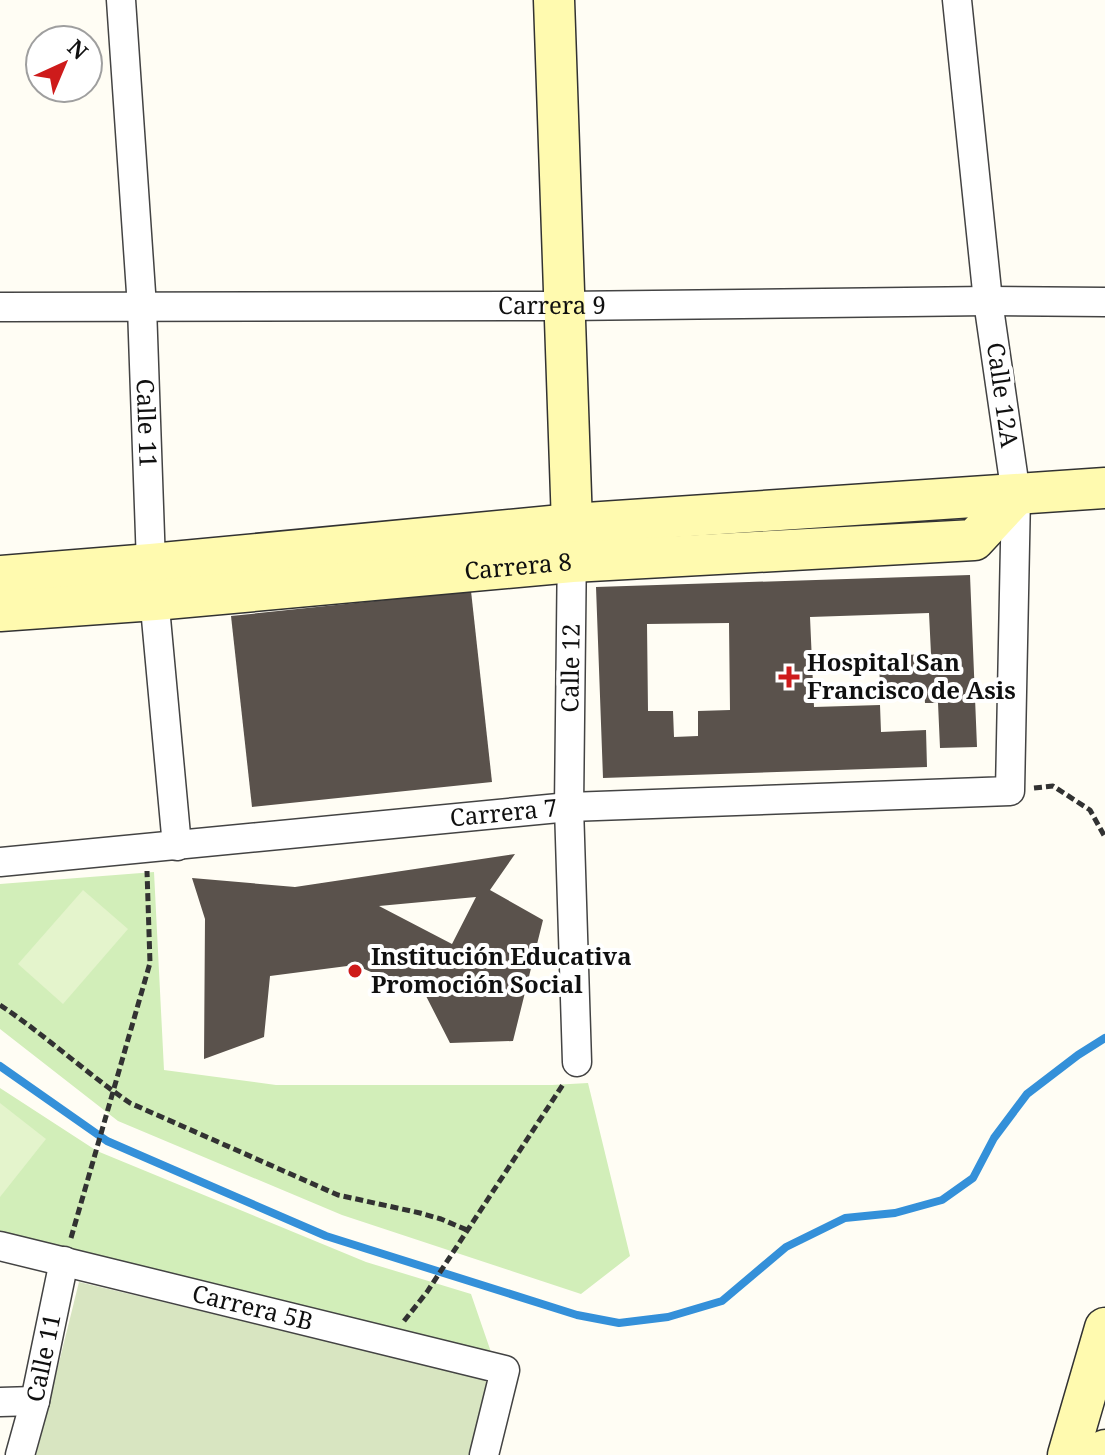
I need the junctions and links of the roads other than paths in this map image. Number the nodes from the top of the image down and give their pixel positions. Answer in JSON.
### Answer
{"nodes":[{"id":1,"x":121,"y":0,"type":"edge"},
{"id":2,"x":554,"y":0,"type":"edge"},
{"id":3,"x":957,"y":0,"type":"edge"},
{"id":4,"x":988,"y":301,"type":"junction"},
{"id":5,"x":1105,"y":302,"type":"edge"},
{"id":6,"x":565,"y":306,"type":"junction"},
{"id":7,"x":0,"y":307,"type":"edge"},
{"id":8,"x":142,"y":307,"type":"junction"},
{"id":9,"x":1105,"y":488,"type":"edge"},
{"id":10,"x":1016,"y":495,"type":"junction"},
{"id":11,"x":572,"y":543,"type":"junction"},
{"id":12,"x":0,"y":576,"type":"edge"},
{"id":13,"x":153,"y":582,"type":"junction"},
{"id":14,"x":0,"y":611,"type":"edge"},
{"id":15,"x":1010,"y":791,"type":"joint"},
{"id":16,"x":569,"y":807,"type":"junction"},
{"id":17,"x":177,"y":846,"type":"junction"},
{"id":18,"x":0,"y":862,"type":"edge"},
{"id":19,"x":577,"y":1062,"type":"road end"},
{"id":20,"x":0,"y":1246,"type":"edge"},
{"id":21,"x":64,"y":1261,"type":"junction"},
{"id":22,"x":1105,"y":1328,"type":"edge"},
{"id":23,"x":1096,"y":1389,"type":"edge"},
{"id":24,"x":35,"y":1401,"type":"junction"},
{"id":25,"x":0,"y":1402,"type":"edge"},
{"id":26,"x":20,"y":1455,"type":"edge"},
{"id":27,"x":484,"y":1455,"type":"edge"},
{"id":28,"x":1068,"y":1455,"type":"edge"}],
"edges":[{"from":1,"to":8,"type":"street","name":"Calle 11"},
{"from":2,"to":6,"type":"main road","name":"Calle 12"},
{"from":3,"to":4,"type":"street","name":"Calle 12A"},
{"from":4,"to":5,"type":"street","name":"Carrera 9"},
{"from":4,"to":6,"type":"street","name":"Carrera 9"},
{"from":4,"to":10,"type":"street","name":"Calle 12A"},
{"from":6,"to":8,"type":"street","name":"Carrera 9"},
{"from":6,"to":11,"type":"main road","name":"Calle 12"},
{"from":7,"to":8,"type":"street","name":"Carrera 9"},
{"from":8,"to":13,"type":"street","name":"Calle 11"},
{"from":9,"to":10,"type":"main road","name":"Carrera 8"},
{"from":10,"to":11,"type":"main road","name":"Carrera 8"},
{"from":10,"to":15,"type":"street","name":"Calle 12A"},
{"from":11,"to":13,"type":"main road","name":"Carrera 8"},
{"from":11,"to":16,"type":"street","name":"Calle 12"},
{"from":12,"to":13,"type":"main road","name":"Carrera 8"},
{"from":13,"to":14,"type":"main road","name":"Carrera 8"},
{"from":13,"to":17,"type":"street","name":"Calle 11"},
{"from":15,"to":16,"type":"street","name":"Carrera 7"},
{"from":16,"to":17,"type":"street","name":"Carrera 7"},
{"from":16,"to":19,"type":"street","name":"Calle 12"},
{"from":17,"to":18,"type":"street","name":"Carrera 7"},
{"from":20,"to":21,"type":"street","name":"Carrera 5B"},
{"from":21,"to":24,"type":"street","name":"Calle 11"},
{"from":21,"to":27,"type":"street","name":"Carrera 5B"},
{"from":22,"to":23,"type":"main road"},
{"from":23,"to":28,"type":"main road"},
{"from":24,"to":25,"type":"street"},
{"from":24,"to":26,"type":"street","name":"Calle 11"}]}
